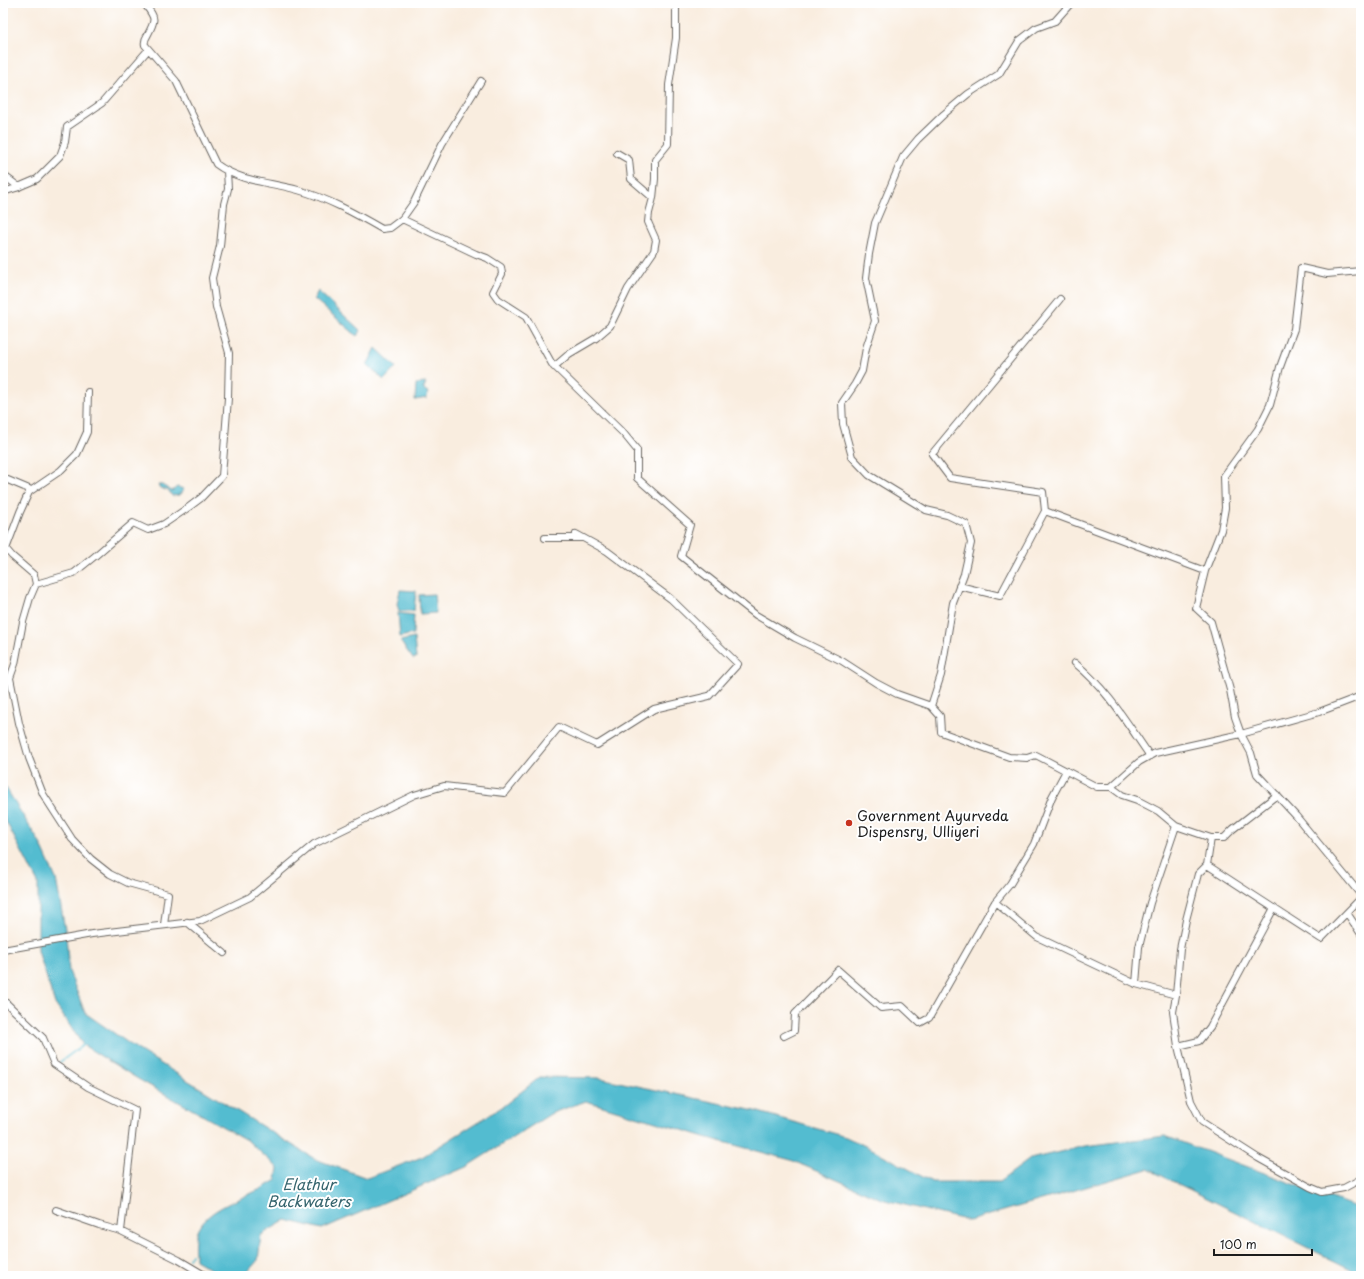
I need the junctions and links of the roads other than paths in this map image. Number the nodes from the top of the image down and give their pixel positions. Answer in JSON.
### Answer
{"nodes":[{"id":1,"x":144,"y":3,"type":"edge"},
{"id":2,"x":676,"y":3,"type":"edge"},
{"id":3,"x":1071,"y":3,"type":"edge"},
{"id":4,"x":148,"y":50,"type":"junction"},
{"id":5,"x":481,"y":81,"type":"dead end"},
{"id":6,"x":618,"y":153,"type":"dead end"},
{"id":7,"x":227,"y":171,"type":"junction"},
{"id":8,"x":3,"y":175,"type":"edge"},
{"id":9,"x":19,"y":187,"type":"junction"},
{"id":10,"x":3,"y":192,"type":"edge"},
{"id":11,"x":654,"y":198,"type":"junction"},
{"id":12,"x":402,"y":218,"type":"junction"},
{"id":13,"x":1361,"y":271,"type":"edge"},
{"id":14,"x":1060,"y":299,"type":"dead end"},
{"id":15,"x":554,"y":367,"type":"junction"},
{"id":16,"x":88,"y":392,"type":"dead end"},
{"id":17,"x":3,"y":478,"type":"edge"},
{"id":18,"x":30,"y":492,"type":"junction"},
{"id":19,"x":1045,"y":511,"type":"junction"},
{"id":20,"x":576,"y":534,"type":"dead end"},
{"id":21,"x":545,"y":538,"type":"dead end"},
{"id":22,"x":583,"y":538,"type":"junction"},
{"id":23,"x":1206,"y":571,"type":"junction"},
{"id":24,"x":36,"y":584,"type":"junction"},
{"id":25,"x":959,"y":586,"type":"junction"},
{"id":26,"x":1075,"y":663,"type":"dead end"},
{"id":27,"x":1361,"y":696,"type":"edge"},
{"id":28,"x":931,"y":706,"type":"junction"},
{"id":29,"x":1241,"y":734,"type":"junction"},
{"id":30,"x":1150,"y":756,"type":"junction"},
{"id":31,"x":1066,"y":771,"type":"junction"},
{"id":32,"x":1111,"y":787,"type":"junction"},
{"id":33,"x":1277,"y":795,"type":"junction"},
{"id":34,"x":1176,"y":826,"type":"junction"},
{"id":35,"x":1211,"y":838,"type":"junction"},
{"id":36,"x":1207,"y":865,"type":"junction"},
{"id":37,"x":1361,"y":895,"type":"edge"},
{"id":38,"x":1361,"y":898,"type":"edge"},
{"id":39,"x":995,"y":902,"type":"junction"},
{"id":40,"x":1274,"y":908,"type":"junction"},
{"id":41,"x":1347,"y":913,"type":"junction"},
{"id":42,"x":187,"y":922,"type":"junction"},
{"id":43,"x":164,"y":925,"type":"junction"},
{"id":44,"x":1361,"y":934,"type":"edge"},
{"id":45,"x":3,"y":950,"type":"edge"},
{"id":46,"x":224,"y":953,"type":"dead end"},
{"id":47,"x":1136,"y":984,"type":"junction"},
{"id":48,"x":1176,"y":995,"type":"junction"},
{"id":49,"x":3,"y":1000,"type":"edge"},
{"id":50,"x":784,"y":1036,"type":"dead end"},
{"id":51,"x":1178,"y":1046,"type":"junction"},
{"id":52,"x":1361,"y":1179,"type":"edge"},
{"id":53,"x":56,"y":1210,"type":"dead end"},
{"id":54,"x":121,"y":1231,"type":"junction"},
{"id":55,"x":206,"y":1276,"type":"edge"}],
"edges":[{"from":1,"to":4,"type":"street"},
{"from":2,"to":11,"type":"street"},
{"from":3,"to":25,"type":"street"},
{"from":4,"to":7,"type":"street"},
{"from":4,"to":9,"type":"street"},
{"from":5,"to":12,"type":"street"},
{"from":6,"to":11,"type":"street"},
{"from":7,"to":12,"type":"street"},
{"from":7,"to":24,"type":"street"},
{"from":8,"to":9,"type":"street"},
{"from":9,"to":10,"type":"street"},
{"from":11,"to":15,"type":"street"},
{"from":12,"to":15,"type":"street"},
{"from":13,"to":23,"type":"street"},
{"from":14,"to":19,"type":"street"},
{"from":15,"to":28,"type":"street"},
{"from":16,"to":18,"type":"street"},
{"from":17,"to":18,"type":"street"},
{"from":18,"to":24,"type":"street"},
{"from":19,"to":23,"type":"street"},
{"from":19,"to":25,"type":"street"},
{"from":20,"to":22,"type":"street"},
{"from":21,"to":22,"type":"street"},
{"from":22,"to":42,"type":"street"},
{"from":23,"to":29,"type":"street"},
{"from":24,"to":43,"type":"street"},
{"from":25,"to":28,"type":"street"},
{"from":26,"to":30,"type":"street"},
{"from":27,"to":29,"type":"street"},
{"from":28,"to":31,"type":"street"},
{"from":29,"to":30,"type":"street"},
{"from":29,"to":33,"type":"street"},
{"from":30,"to":32,"type":"street"},
{"from":31,"to":32,"type":"street"},
{"from":31,"to":39,"type":"street"},
{"from":32,"to":34,"type":"street"},
{"from":33,"to":35,"type":"street"},
{"from":33,"to":37,"type":"street"},
{"from":34,"to":35,"type":"street"},
{"from":34,"to":47,"type":"street"},
{"from":35,"to":36,"type":"street"},
{"from":36,"to":40,"type":"street"},
{"from":36,"to":48,"type":"street"},
{"from":38,"to":41,"type":"street"},
{"from":39,"to":47,"type":"street"},
{"from":39,"to":50,"type":"street"},
{"from":40,"to":41,"type":"street"},
{"from":40,"to":51,"type":"street"},
{"from":41,"to":44,"type":"street"},
{"from":42,"to":43,"type":"street"},
{"from":42,"to":46,"type":"street"},
{"from":43,"to":45,"type":"street"},
{"from":47,"to":48,"type":"street"},
{"from":48,"to":51,"type":"street"},
{"from":49,"to":54,"type":"street"},
{"from":51,"to":52,"type":"street"},
{"from":53,"to":54,"type":"street"},
{"from":54,"to":55,"type":"street"}]}
